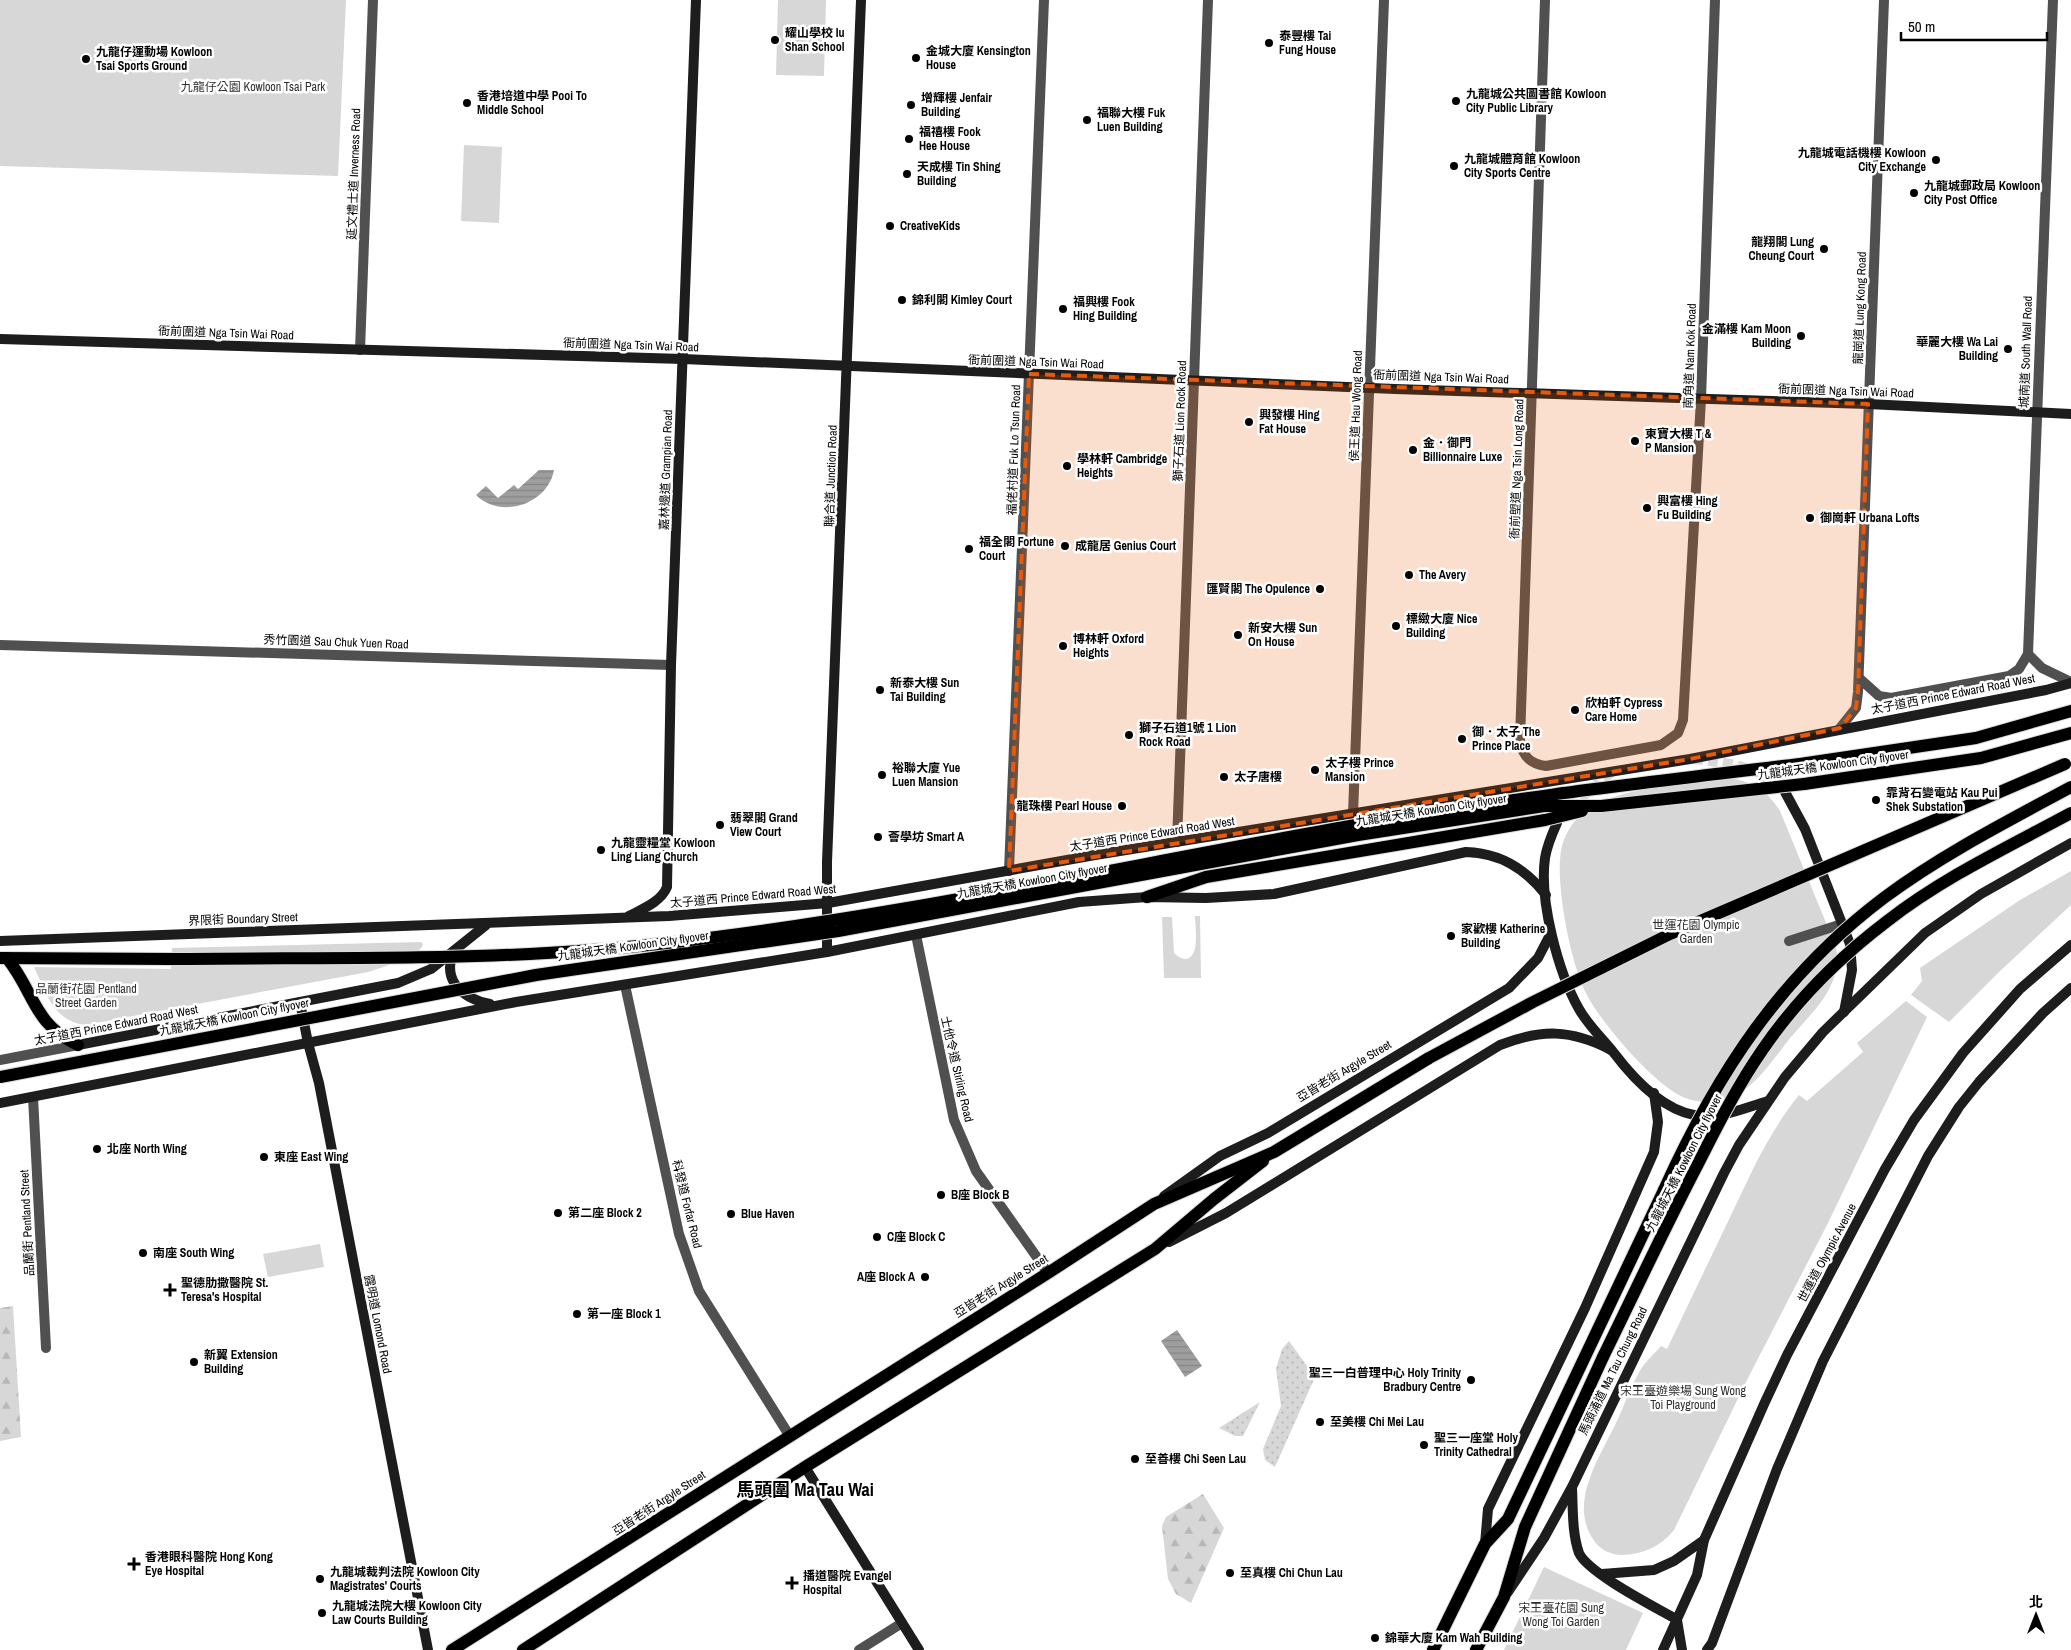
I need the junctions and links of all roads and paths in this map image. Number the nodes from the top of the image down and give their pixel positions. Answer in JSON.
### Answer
{"nodes":[{"id":1,"x":373,"y":0,"type":"edge"},
{"id":2,"x":696,"y":0,"type":"edge"},
{"id":3,"x":861,"y":0,"type":"edge"},
{"id":4,"x":1044,"y":0,"type":"edge"},
{"id":5,"x":1208,"y":0,"type":"edge"},
{"id":6,"x":1384,"y":0,"type":"edge"},
{"id":7,"x":1545,"y":0,"type":"edge"},
{"id":8,"x":1715,"y":0,"type":"edge"},
{"id":9,"x":1884,"y":0,"type":"edge"},
{"id":10,"x":2053,"y":0,"type":"edge"},
{"id":11,"x":0,"y":338,"type":"edge"},
{"id":12,"x":360,"y":350,"type":"junction"},
{"id":13,"x":683,"y":359,"type":"junction"},
{"id":14,"x":848,"y":367,"type":"junction"},
{"id":15,"x":1029,"y":374,"type":"junction"},
{"id":16,"x":1194,"y":380,"type":"junction"},
{"id":17,"x":1370,"y":388,"type":"junction"},
{"id":18,"x":1532,"y":393,"type":"junction"},
{"id":19,"x":1702,"y":399,"type":"junction"},
{"id":20,"x":1868,"y":404,"type":"junction"},
{"id":21,"x":2037,"y":413,"type":"junction"},
{"id":22,"x":2071,"y":414,"type":"edge"},
{"id":23,"x":0,"y":645,"type":"edge"},
{"id":24,"x":2028,"y":654,"type":"junction"},
{"id":25,"x":670,"y":665,"type":"junction"},
{"id":26,"x":1859,"y":678,"type":"junction"},
{"id":27,"x":2071,"y":682,"type":"edge"},
{"id":28,"x":2071,"y":712,"type":"edge"},
{"id":29,"x":1684,"y":713,"type":"joint"},
{"id":30,"x":1840,"y":728,"type":"junction"},
{"id":31,"x":2071,"y":733,"type":"edge"},
{"id":32,"x":2069,"y":762,"type":"edge"},
{"id":33,"x":2071,"y":786,"type":"edge"},
{"id":34,"x":1785,"y":792,"type":"tunnel mouth"},
{"id":35,"x":1601,"y":806,"type":"junction"},
{"id":36,"x":2071,"y":813,"type":"edge"},
{"id":37,"x":1353,"y":814,"type":"junction"},
{"id":38,"x":1558,"y":823,"type":"dead end"},
{"id":39,"x":1177,"y":842,"type":"junction"},
{"id":40,"x":2071,"y":843,"type":"edge"},
{"id":41,"x":1009,"y":871,"type":"junction"},
{"id":42,"x":1546,"y":895,"type":"junction"},
{"id":43,"x":1147,"y":898,"type":"junction"},
{"id":44,"x":828,"y":903,"type":"junction"},
{"id":45,"x":623,"y":918,"type":"junction"},
{"id":46,"x":487,"y":924,"type":"junction"},
{"id":47,"x":1842,"y":924,"type":"junction"},
{"id":48,"x":1552,"y":933,"type":"junction"},
{"id":49,"x":916,"y":934,"type":"junction"},
{"id":50,"x":0,"y":941,"type":"edge"},
{"id":51,"x":1789,"y":941,"type":"dead end"},
{"id":52,"x":2071,"y":945,"type":"edge"},
{"id":53,"x":454,"y":951,"type":"junction"},
{"id":54,"x":827,"y":952,"type":"junction"},
{"id":55,"x":3,"y":958,"type":"edge"},
{"id":56,"x":625,"y":985,"type":"junction"},
{"id":57,"x":2071,"y":988,"type":"edge"},
{"id":58,"x":300,"y":1002,"type":"junction"},
{"id":59,"x":516,"y":1002,"type":"junction"},
{"id":60,"x":1844,"y":1012,"type":"junction"},
{"id":61,"x":308,"y":1043,"type":"junction"},
{"id":62,"x":78,"y":1045,"type":"junction"},
{"id":63,"x":1611,"y":1050,"type":"junction"},
{"id":64,"x":0,"y":1060,"type":"edge"},
{"id":65,"x":0,"y":1077,"type":"edge"},
{"id":66,"x":1654,"y":1093,"type":"junction"},
{"id":67,"x":33,"y":1097,"type":"junction"},
{"id":68,"x":1768,"y":1101,"type":"junction"},
{"id":69,"x":0,"y":1103,"type":"edge"},
{"id":70,"x":1274,"y":1152,"type":"junction"},
{"id":71,"x":1154,"y":1204,"type":"junction"},
{"id":72,"x":1155,"y":1249,"type":"junction"},
{"id":73,"x":1048,"y":1273,"type":"junction"},
{"id":74,"x":46,"y":1348,"type":"dead end"},
{"id":75,"x":789,"y":1435,"type":"junction"},
{"id":76,"x":805,"y":1467,"type":"junction"},
{"id":77,"x":1572,"y":1487,"type":"junction"},
{"id":78,"x":1704,"y":1540,"type":"junction"},
{"id":79,"x":1485,"y":1544,"type":"junction"},
{"id":80,"x":1602,"y":1574,"type":"junction"},
{"id":81,"x":1504,"y":1598,"type":"junction"},
{"id":82,"x":1676,"y":1619,"type":"junction"},
{"id":83,"x":902,"y":1623,"type":"junction"},
{"id":84,"x":1709,"y":1646,"type":"edge"},
{"id":85,"x":428,"y":1650,"type":"edge"},
{"id":86,"x":452,"y":1650,"type":"edge"},
{"id":87,"x":523,"y":1650,"type":"edge"},
{"id":88,"x":859,"y":1650,"type":"edge"},
{"id":89,"x":919,"y":1650,"type":"edge"},
{"id":90,"x":1433,"y":1650,"type":"edge"},
{"id":91,"x":1476,"y":1650,"type":"edge"},
{"id":92,"x":1663,"y":1650,"type":"edge"},
{"id":93,"x":1682,"y":1650,"type":"edge"}],
"edges":[{"from":1,"to":12,"type":"street","name":"延文禮士道 Inverness Road"},
{"from":2,"to":13,"type":"main road","name":"嘉林邊道 Grampian Road"},
{"from":3,"to":14,"type":"main road","name":"聯合道 Junction Road"},
{"from":4,"to":15,"type":"street","name":"福佬村道 Fuk Lo Tsun Road"},
{"from":5,"to":16,"type":"street","name":"獅子石道 Lion Rock Road"},
{"from":6,"to":17,"type":"street","name":"侯王道 Hau Wong Road"},
{"from":7,"to":18,"type":"street","name":"衙前塱道 Nga Tsin Long Road"},
{"from":8,"to":19,"type":"street","name":"南角道 Nam Kok Road"},
{"from":9,"to":20,"type":"street","name":"龍崗道 Lung Kong Road"},
{"from":10,"to":21,"type":"street","name":"城南道 South Wall Road"},
{"from":11,"to":12,"type":"main road","name":"衙前圍道 Nga Tsin Wai Road"},
{"from":12,"to":13,"type":"main road","name":"衙前圍道 Nga Tsin Wai Road"},
{"from":13,"to":14,"type":"main road","name":"衙前圍道 Nga Tsin Wai Road"},
{"from":13,"to":25,"type":"main road","name":"嘉林邊道 Grampian Road"},
{"from":14,"to":15,"type":"main road","name":"衙前圍道 Nga Tsin Wai Road"},
{"from":14,"to":44,"type":"main road","name":"聯合道 Junction Road"},
{"from":15,"to":16,"type":"main road","name":"衙前圍道 Nga Tsin Wai Road"},
{"from":15,"to":41,"type":"street","name":"福佬村道 Fuk Lo Tsun Road"},
{"from":16,"to":17,"type":"main road","name":"衙前圍道 Nga Tsin Wai Road"},
{"from":16,"to":39,"type":"street","name":"獅子石道 Lion Rock Road"},
{"from":17,"to":18,"type":"main road","name":"衙前圍道 Nga Tsin Wai Road"},
{"from":17,"to":37,"type":"street","name":"侯王道 Hau Wong Road"},
{"from":18,"to":19,"type":"main road","name":"衙前圍道 Nga Tsin Wai Road"},
{"from":18,"to":29,"type":"street","name":"衙前塱道 Nga Tsin Long Road"},
{"from":19,"to":20,"type":"main road","name":"衙前圍道 Nga Tsin Wai Road"},
{"from":19,"to":29,"type":"street","name":"南角道 Nam Kok Road"},
{"from":20,"to":21,"type":"main road","name":"衙前圍道 Nga Tsin Wai Road"},
{"from":20,"to":26,"type":"street","name":"龍崗道 Lung Kong Road"},
{"from":21,"to":22,"type":"main road","name":"衙前圍道 Nga Tsin Wai Road"},
{"from":21,"to":24,"type":"street","name":"城南道 South Wall Road"},
{"from":23,"to":25,"type":"street","name":"秀竹園道 Sau Chuk Yuen Road"},
{"from":24,"to":26,"type":"street","name":"太子道西 Prince Edward Road West"},
{"from":24,"to":27,"type":"street"},
{"from":25,"to":45,"type":"main road","name":"嘉林邊道 Grampian Road"},
{"from":26,"to":30,"type":"street","name":"太子道西 Prince Edward Road West"},
{"from":27,"to":30,"type":"main road","name":"太子道西 Prince Edward Road West"},
{"from":28,"to":55,"type":"main road","name":"九龍城天橋 Kowloon City flyover","bridge":true},
{"from":30,"to":37,"type":"main road","name":"太子道西 Prince Edward Road West"},
{"from":31,"to":35,"type":"main road","name":"九龍城天橋 Kowloon City flyover","bridge":true},
{"from":32,"to":70,"type":"main road","bridge":true},
{"from":33,"to":79,"type":"main road","name":"九龍城天橋 Kowloon City flyover","bridge":true},
{"from":34,"to":47,"type":"main road"},
{"from":35,"to":43,"type":"main road","bridge":true},
{"from":35,"to":65,"type":"main road","name":"九龍城天橋 Kowloon City flyover","bridge":true},
{"from":36,"to":81,"type":"main road","name":"九龍城天橋 Kowloon City flyover","bridge":true},
{"from":37,"to":39,"type":"main road","name":"太子道西 Prince Edward Road West"},
{"from":38,"to":42,"type":"main road"},
{"from":39,"to":41,"type":"main road","name":"太子道西 Prince Edward Road West"},
{"from":40,"to":60,"type":"main road"},
{"from":41,"to":44,"type":"main road","name":"太子道西 Prince Edward Road West"},
{"from":42,"to":43,"type":"main road"},
{"from":42,"to":48,"type":"main road"},
{"from":43,"to":49,"type":"main road"},
{"from":44,"to":45,"type":"main road","name":"太子道西 Prince Edward Road West"},
{"from":44,"to":54,"type":"main road","name":"聯合道 Junction Road"},
{"from":45,"to":46,"type":"main road","name":"太子道西 Prince Edward Road West"},
{"from":46,"to":50,"type":"main road","name":"界限街 Boundary Street"},
{"from":46,"to":53,"type":"main road","name":"太子道西 Prince Edward Road West"},
{"from":47,"to":51,"type":"street"},
{"from":47,"to":60,"type":"main road"},
{"from":48,"to":63,"type":"main road"},
{"from":48,"to":71,"type":"main road","name":"亞皆老街 Argyle Street"},
{"from":49,"to":54,"type":"main road"},
{"from":49,"to":73,"type":"street","name":"士他令道 Stirling Road"},
{"from":52,"to":78,"type":"main road","name":"世運道 Olympic Avenue"},
{"from":53,"to":58,"type":"main road","name":"太子道西 Prince Edward Road West"},
{"from":53,"to":59,"type":"main road"},
{"from":54,"to":56,"type":"main road"},
{"from":55,"to":62,"type":"main road"},
{"from":56,"to":59,"type":"main road"},
{"from":56,"to":75,"type":"street","name":"科發道 Forfar Road"},
{"from":57,"to":84,"type":"main road"},
{"from":58,"to":61,"type":"main road","name":"露明道 Lomond Road"},
{"from":58,"to":62,"type":"main road","name":"太子道西 Prince Edward Road West"},
{"from":59,"to":61,"type":"main road"},
{"from":60,"to":68,"type":"main road","name":"馬頭涌道 Ma Tau Chung Road"},
{"from":61,"to":67,"type":"main road"},
{"from":61,"to":85,"type":"main road","name":"露明道 Lomond Road"},
{"from":62,"to":64,"type":"street","name":"太子道西 Prince Edward Road West"},
{"from":63,"to":66,"type":"main road"},
{"from":63,"to":72,"type":"main road"},
{"from":66,"to":68,"type":"main road"},
{"from":66,"to":79,"type":"main road"},
{"from":67,"to":69,"type":"main road"},
{"from":67,"to":74,"type":"street","name":"品蘭街 Pentland Street"},
{"from":68,"to":77,"type":"main road","name":"馬頭涌道 Ma Tau Chung Road"},
{"from":70,"to":71,"type":"main road"},
{"from":70,"to":72,"type":"main road"},
{"from":71,"to":73,"type":"main road","name":"亞皆老街 Argyle Street"},
{"from":72,"to":76,"type":"main road"},
{"from":73,"to":75,"type":"main road","name":"亞皆老街 Argyle Street"},
{"from":75,"to":86,"type":"main road","name":"亞皆老街 Argyle Street"},
{"from":76,"to":83,"type":"main road"},
{"from":76,"to":87,"type":"main road"},
{"from":77,"to":80,"type":"main road"},
{"from":77,"to":81,"type":"main road","name":"馬頭涌道 Ma Tau Chung Road"},
{"from":78,"to":80,"type":"main road"},
{"from":78,"to":82,"type":"main road","name":"世運道 Olympic Avenue"},
{"from":79,"to":90,"type":"main road"},
{"from":80,"to":82,"type":"main road"},
{"from":81,"to":91,"type":"main road","name":"馬頭涌道 Ma Tau Chung Road"},
{"from":82,"to":92,"type":"main road","name":"世運道 Olympic Avenue"},
{"from":82,"to":93,"type":"main road"},
{"from":83,"to":88,"type":"street"},
{"from":83,"to":89,"type":"main road"}]}
